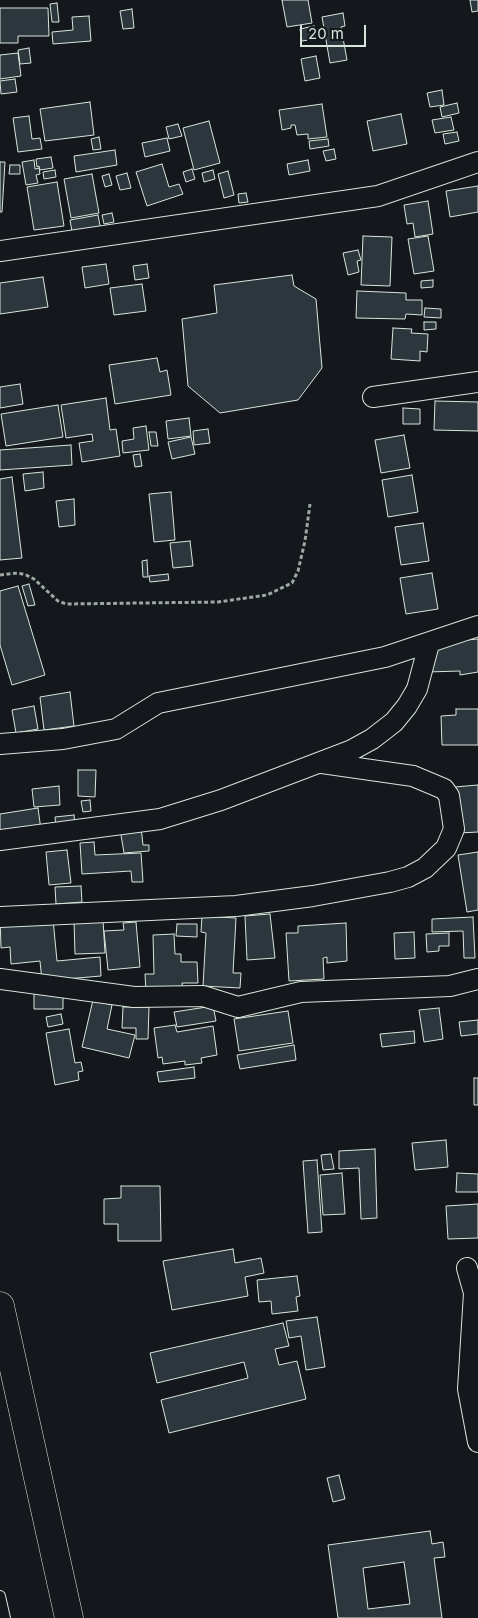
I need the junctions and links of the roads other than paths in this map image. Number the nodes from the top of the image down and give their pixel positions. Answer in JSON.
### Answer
{"nodes":[{"id":1,"x":478,"y":162,"type":"edge"},
{"id":2,"x":0,"y":250,"type":"edge"},
{"id":3,"x":478,"y":382,"type":"edge"},
{"id":4,"x":373,"y":397,"type":"dead end"},
{"id":5,"x":478,"y":626,"type":"edge"},
{"id":6,"x":429,"y":644,"type":"junction"},
{"id":7,"x":0,"y":744,"type":"edge"},
{"id":8,"x":322,"y":762,"type":"junction"},
{"id":9,"x":0,"y":840,"type":"edge"},
{"id":10,"x":0,"y":917,"type":"edge"},
{"id":11,"x":0,"y":979,"type":"edge"},
{"id":12,"x":478,"y":979,"type":"edge"},
{"id":13,"x":467,"y":1268,"type":"dead end"},
{"id":14,"x":0,"y":1306,"type":"edge"},
{"id":15,"x":478,"y":1442,"type":"edge"},
{"id":16,"x":0,"y":1596,"type":"edge"},
{"id":17,"x":5,"y":1618,"type":"edge"},
{"id":18,"x":69,"y":1618,"type":"edge"}],
"edges":[{"from":1,"to":2,"type":"street"},
{"from":3,"to":4,"type":"street"},
{"from":5,"to":6,"type":"street"},
{"from":6,"to":7,"type":"street"},
{"from":6,"to":8,"type":"street"},
{"from":8,"to":9,"type":"street"},
{"from":8,"to":10,"type":"street"},
{"from":11,"to":12,"type":"street"},
{"from":13,"to":15,"type":"street"},
{"from":14,"to":18,"type":"highway"},
{"from":16,"to":17,"type":"lane"}]}
